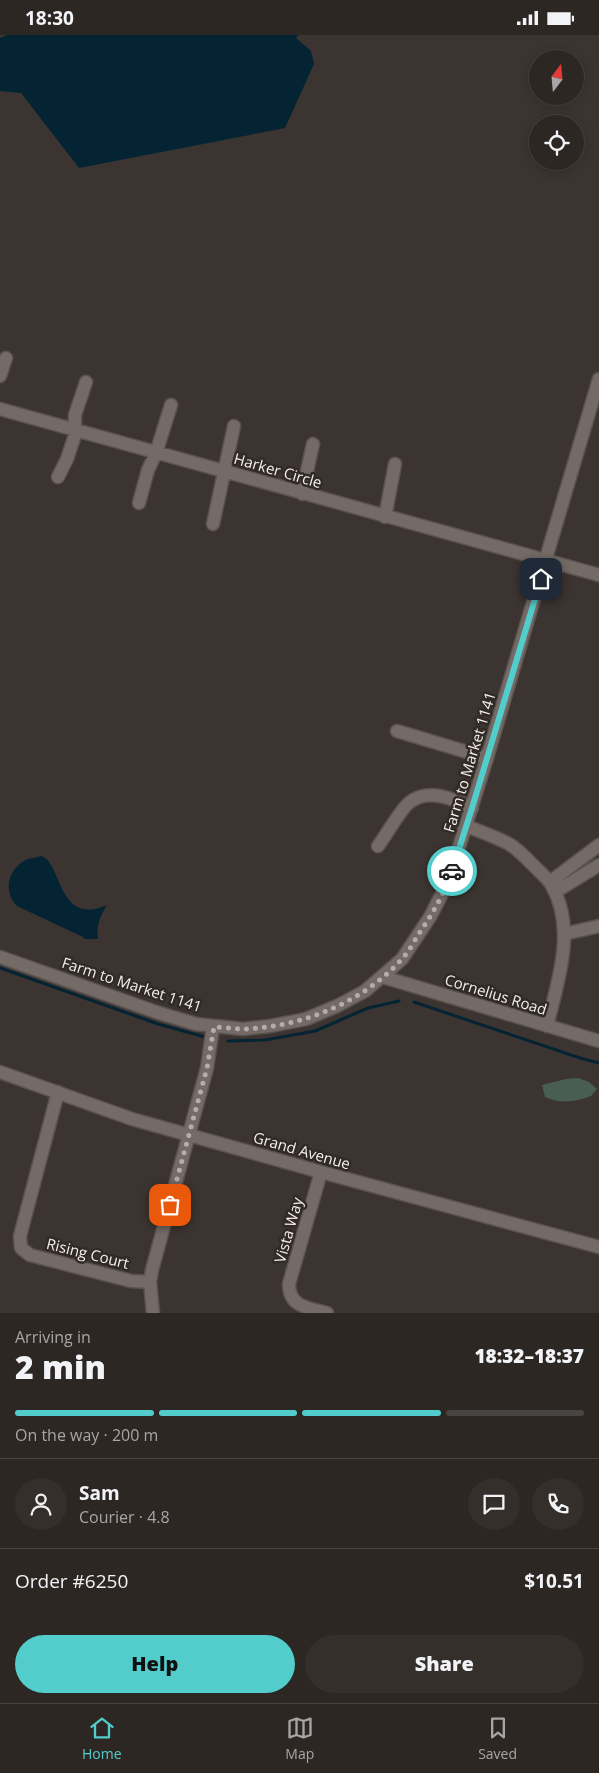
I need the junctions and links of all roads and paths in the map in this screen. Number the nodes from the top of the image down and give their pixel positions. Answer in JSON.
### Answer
{"nodes":[{"id":1,"x":6,"y":358,"type":"dead end"},
{"id":2,"x":0,"y":376,"type":"edge"},
{"id":3,"x":599,"y":379,"type":"edge"},
{"id":4,"x":86,"y":382,"type":"dead end"},
{"id":5,"x":171,"y":405,"type":"dead end"},
{"id":6,"x":0,"y":409,"type":"edge"},
{"id":7,"x":234,"y":426,"type":"dead end"},
{"id":8,"x":75,"y":430,"type":"junction"},
{"id":9,"x":313,"y":444,"type":"dead end"},
{"id":10,"x":156,"y":453,"type":"junction"},
{"id":11,"x":395,"y":464,"type":"dead end"},
{"id":12,"x":225,"y":472,"type":"junction"},
{"id":13,"x":58,"y":477,"type":"dead end"},
{"id":14,"x":302,"y":494,"type":"junction"},
{"id":15,"x":139,"y":503,"type":"dead end"},
{"id":16,"x":385,"y":517,"type":"junction"},
{"id":17,"x":214,"y":524,"type":"dead end"},
{"id":18,"x":547,"y":561,"type":"junction"},
{"id":19,"x":599,"y":575,"type":"edge"},
{"id":20,"x":397,"y":731,"type":"dead end"},
{"id":21,"x":487,"y":758,"type":"junction"},
{"id":22,"x":472,"y":808,"type":"junction"},
{"id":23,"x":466,"y":826,"type":"junction"},
{"id":24,"x":599,"y":845,"type":"edge"},
{"id":25,"x":378,"y":847,"type":"dead end"},
{"id":26,"x":599,"y":865,"type":"edge"},
{"id":27,"x":552,"y":887,"type":"junction"},
{"id":28,"x":599,"y":926,"type":"edge"},
{"id":29,"x":564,"y":934,"type":"junction"},
{"id":30,"x":0,"y":957,"type":"edge"},
{"id":31,"x":383,"y":977,"type":"junction"},
{"id":32,"x":547,"y":1026,"type":"junction"},
{"id":33,"x":214,"y":1027,"type":"junction"},
{"id":34,"x":599,"y":1041,"type":"edge"},
{"id":35,"x":0,"y":1072,"type":"edge"},
{"id":36,"x":58,"y":1092,"type":"junction"},
{"id":37,"x":190,"y":1135,"type":"junction"},
{"id":38,"x":321,"y":1172,"type":"junction"},
{"id":39,"x":599,"y":1247,"type":"edge"},
{"id":40,"x":150,"y":1282,"type":"junction"},
{"id":41,"x":153,"y":1313,"type":"edge"},
{"id":42,"x":326,"y":1313,"type":"edge"}],
"edges":[{"from":1,"to":2,"type":"street"},
{"from":3,"to":18,"type":"street","name":"Farm to Market 1141"},
{"from":4,"to":8,"type":"street"},
{"from":5,"to":10,"type":"street"},
{"from":6,"to":8,"type":"street","name":"Harker Circle"},
{"from":7,"to":12,"type":"street"},
{"from":8,"to":10,"type":"street","name":"Harker Circle"},
{"from":8,"to":13,"type":"street"},
{"from":9,"to":14,"type":"street"},
{"from":10,"to":12,"type":"street","name":"Harker Circle"},
{"from":10,"to":15,"type":"street"},
{"from":11,"to":16,"type":"street"},
{"from":12,"to":14,"type":"street","name":"Harker Circle"},
{"from":12,"to":17,"type":"street"},
{"from":14,"to":16,"type":"street","name":"Harker Circle"},
{"from":16,"to":18,"type":"street","name":"Harker Circle"},
{"from":18,"to":19,"type":"street","name":"Harker Circle"},
{"from":18,"to":21,"type":"street","name":"Farm to Market 1141"},
{"from":20,"to":21,"type":"street"},
{"from":21,"to":22,"type":"street","name":"Farm to Market 1141"},
{"from":22,"to":23,"type":"street","name":"Farm to Market 1141"},
{"from":22,"to":25,"type":"street"},
{"from":23,"to":27,"type":"street"},
{"from":23,"to":31,"type":"street","name":"Farm to Market 1141"},
{"from":24,"to":27,"type":"street"},
{"from":26,"to":27,"type":"street"},
{"from":27,"to":29,"type":"street"},
{"from":28,"to":29,"type":"street"},
{"from":29,"to":32,"type":"street"},
{"from":30,"to":33,"type":"street","name":"Farm to Market 1141"},
{"from":31,"to":32,"type":"street","name":"Cornelius Road"},
{"from":31,"to":33,"type":"street","name":"Farm to Market 1141"},
{"from":32,"to":34,"type":"street","name":"Cornelius Road"},
{"from":33,"to":37,"type":"street"},
{"from":35,"to":36,"type":"street","name":"Grand Avenue"},
{"from":36,"to":37,"type":"street","name":"Grand Avenue"},
{"from":36,"to":40,"type":"street","name":"Rising Court"},
{"from":37,"to":38,"type":"street","name":"Grand Avenue"},
{"from":37,"to":40,"type":"street"},
{"from":38,"to":39,"type":"street","name":"Grand Avenue"},
{"from":38,"to":42,"type":"street","name":"Vista Way"},
{"from":40,"to":41,"type":"street"}]}
